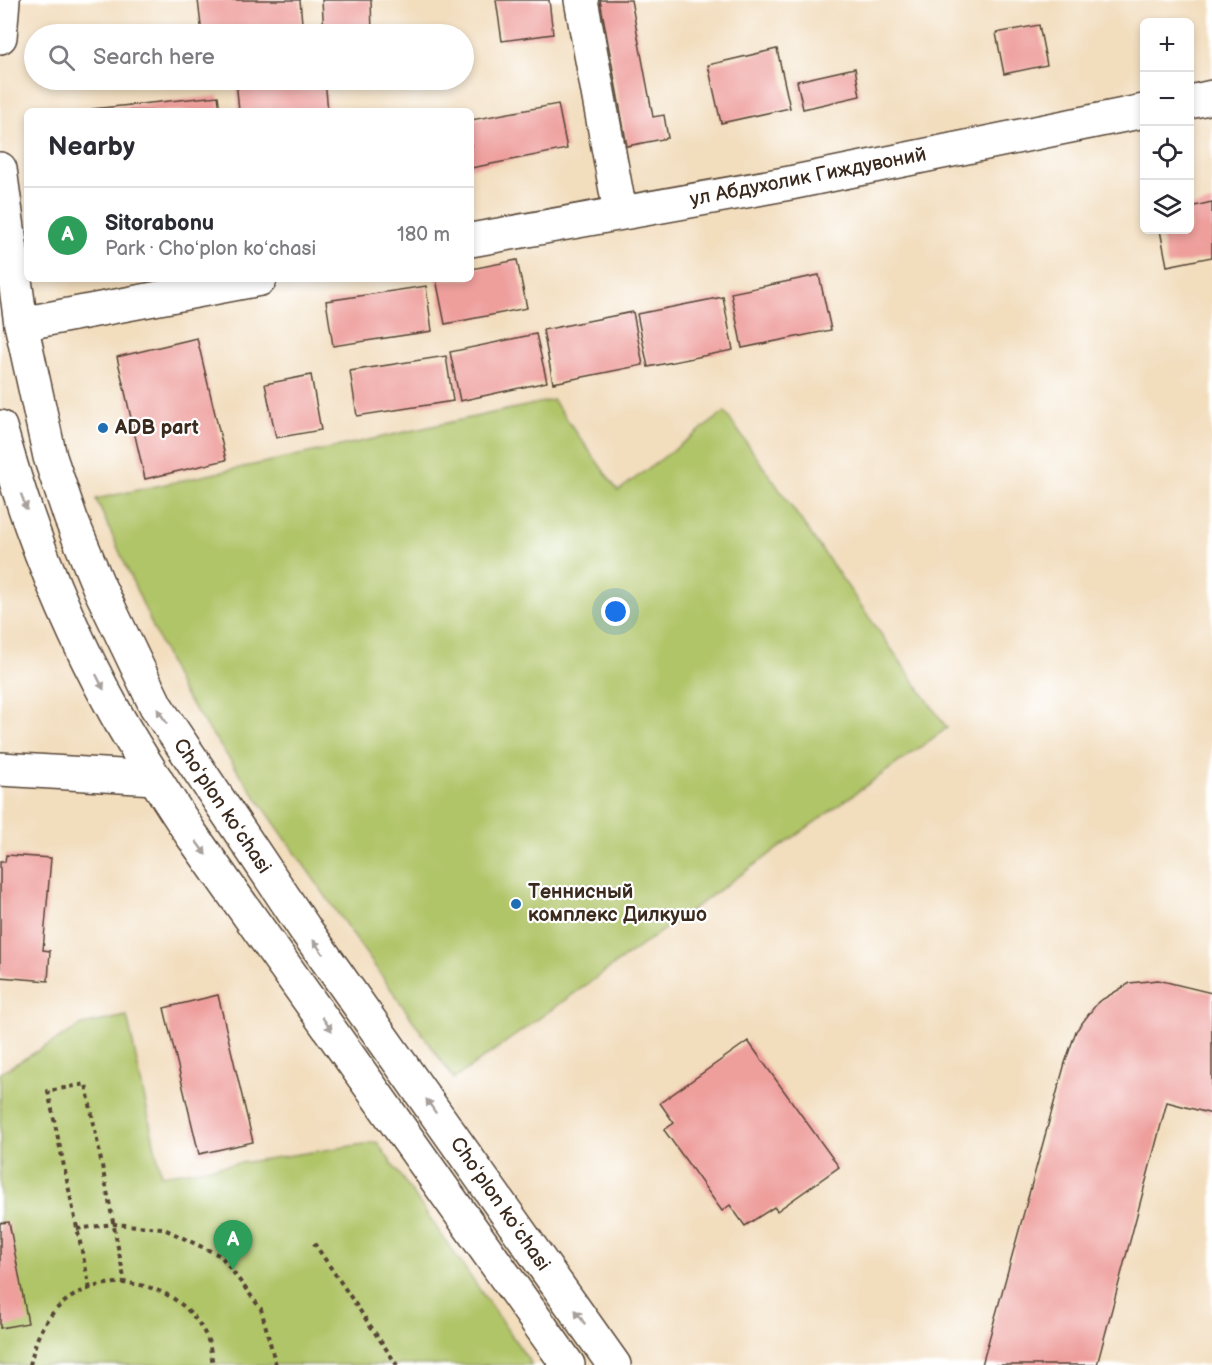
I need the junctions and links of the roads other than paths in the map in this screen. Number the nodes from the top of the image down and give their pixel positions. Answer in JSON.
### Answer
{"nodes":[{"id":1,"x":3,"y":0,"type":"edge"},
{"id":2,"x":581,"y":0,"type":"edge"},
{"id":3,"x":0,"y":37,"type":"edge"},
{"id":4,"x":1212,"y":97,"type":"edge"},
{"id":5,"x":1194,"y":101,"type":"edge"},
{"id":6,"x":1140,"y":112,"type":"edge"},
{"id":7,"x":0,"y":170,"type":"edge"},
{"id":8,"x":620,"y":212,"type":"junction"},
{"id":9,"x":474,"y":239,"type":"edge"},
{"id":10,"x":244,"y":282,"type":"edge"},
{"id":11,"x":21,"y":324,"type":"junction"},
{"id":12,"x":0,"y":427,"type":"edge"},
{"id":13,"x":0,"y":769,"type":"edge"},
{"id":14,"x":155,"y":778,"type":"junction"},
{"id":15,"x":568,"y":1365,"type":"edge"},
{"id":16,"x":614,"y":1365,"type":"edge"}],
"edges":[{"from":1,"to":3,"type":"main road"},
{"from":2,"to":8,"type":"main road"},
{"from":4,"to":5,"type":"main road"},
{"from":6,"to":8,"type":"main road","name":"ул Абдухолик Гиждувоний"},
{"from":7,"to":11,"type":"main road","name":"Choʻplon koʻchasi"},
{"from":8,"to":9,"type":"main road","name":"ул Абдухолик Гиждувоний"},
{"from":10,"to":11,"type":"main road"},
{"from":16,"to":11,"type":"main road","name":"Choʻplon koʻchasi","one_way":true},
{"from":12,"to":14,"type":"main road","name":"Choʻplon koʻchasi","one_way":true},
{"from":13,"to":14,"type":"main road"},
{"from":14,"to":15,"type":"main road","name":"Choʻplon koʻchasi","one_way":true}]}
